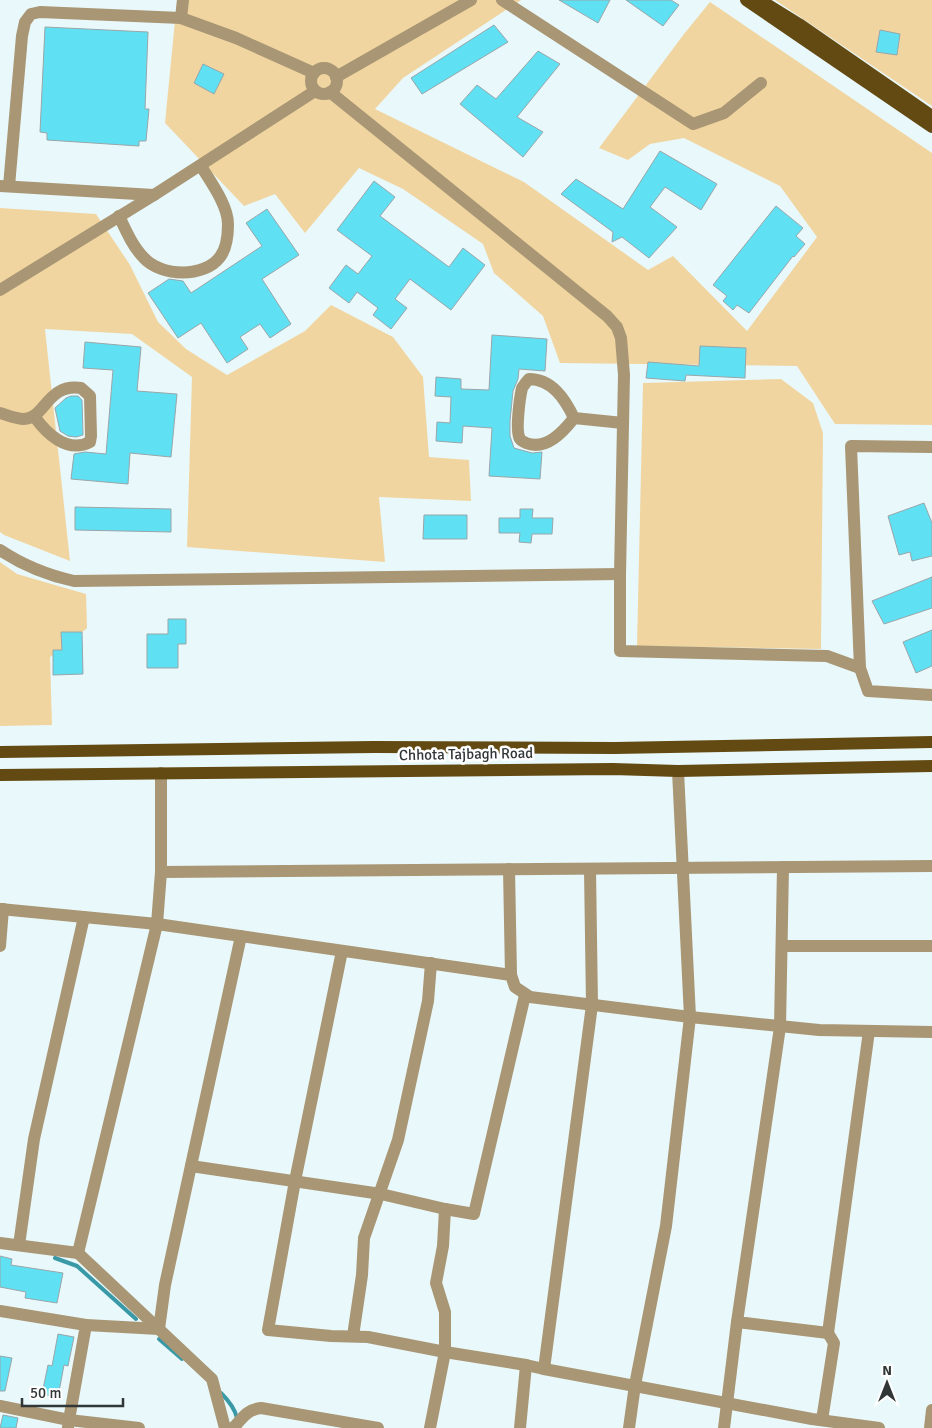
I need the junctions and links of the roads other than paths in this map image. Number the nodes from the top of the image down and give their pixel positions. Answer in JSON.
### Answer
{"nodes":[{"id":1,"x":183,"y":0,"type":"edge"},
{"id":2,"x":471,"y":0,"type":"edge"},
{"id":3,"x":502,"y":0,"type":"edge"},
{"id":4,"x":746,"y":0,"type":"edge"},
{"id":5,"x":760,"y":0,"type":"edge"},
{"id":6,"x":181,"y":18,"type":"junction"},
{"id":7,"x":314,"y":73,"type":"junction"},
{"id":8,"x":336,"y":77,"type":"junction"},
{"id":9,"x":761,"y":83,"type":"dead end"},
{"id":10,"x":315,"y":91,"type":"junction"},
{"id":11,"x":330,"y":92,"type":"junction"},
{"id":12,"x":932,"y":116,"type":"edge"},
{"id":13,"x":932,"y":127,"type":"edge"},
{"id":14,"x":201,"y":166,"type":"junction"},
{"id":15,"x":5,"y":186,"type":"edge"},
{"id":16,"x":154,"y":195,"type":"junction"},
{"id":17,"x":119,"y":216,"type":"junction"},
{"id":18,"x":0,"y":290,"type":"edge"},
{"id":19,"x":0,"y":413,"type":"edge"},
{"id":20,"x":34,"y":416,"type":"junction"},
{"id":21,"x":574,"y":418,"type":"junction"},
{"id":22,"x":623,"y":423,"type":"junction"},
{"id":23,"x":932,"y":447,"type":"edge"},
{"id":24,"x":0,"y":550,"type":"edge"},
{"id":25,"x":620,"y":574,"type":"junction"},
{"id":26,"x":860,"y":668,"type":"junction"},
{"id":27,"x":932,"y":694,"type":"edge"},
{"id":28,"x":932,"y":742,"type":"edge"},
{"id":29,"x":677,"y":747,"type":"junction"},
{"id":30,"x":0,"y":752,"type":"edge"},
{"id":31,"x":932,"y":766,"type":"edge"},
{"id":32,"x":678,"y":770,"type":"junction"},
{"id":33,"x":161,"y":773,"type":"junction"},
{"id":34,"x":0,"y":774,"type":"edge"},
{"id":35,"x":932,"y":866,"type":"edge"},
{"id":36,"x":784,"y":867,"type":"junction"},
{"id":37,"x":683,"y":868,"type":"junction"},
{"id":38,"x":509,"y":869,"type":"junction"},
{"id":39,"x":590,"y":869,"type":"junction"},
{"id":40,"x":160,"y":872,"type":"junction"},
{"id":41,"x":1,"y":909,"type":"edge"},
{"id":42,"x":84,"y":917,"type":"junction"},
{"id":43,"x":157,"y":924,"type":"junction"},
{"id":44,"x":241,"y":936,"type":"junction"},
{"id":45,"x":0,"y":946,"type":"edge"},
{"id":46,"x":782,"y":946,"type":"junction"},
{"id":47,"x":932,"y":946,"type":"edge"},
{"id":48,"x":342,"y":950,"type":"junction"},
{"id":49,"x":431,"y":963,"type":"junction"},
{"id":50,"x":511,"y":975,"type":"junction"},
{"id":51,"x":525,"y":994,"type":"junction"},
{"id":52,"x":592,"y":1006,"type":"junction"},
{"id":53,"x":690,"y":1017,"type":"junction"},
{"id":54,"x":780,"y":1027,"type":"junction"},
{"id":55,"x":869,"y":1031,"type":"junction"},
{"id":56,"x":932,"y":1032,"type":"edge"},
{"id":57,"x":191,"y":1166,"type":"junction"},
{"id":58,"x":294,"y":1181,"type":"junction"},
{"id":59,"x":381,"y":1194,"type":"junction"},
{"id":60,"x":444,"y":1209,"type":"junction"},
{"id":61,"x":0,"y":1242,"type":"edge"},
{"id":62,"x":19,"y":1245,"type":"junction"},
{"id":63,"x":78,"y":1253,"type":"junction"},
{"id":64,"x":0,"y":1311,"type":"edge"},
{"id":65,"x":737,"y":1322,"type":"junction"},
{"id":66,"x":86,"y":1326,"type":"junction"},
{"id":67,"x":159,"y":1329,"type":"junction"},
{"id":68,"x":828,"y":1333,"type":"junction"},
{"id":69,"x":353,"y":1336,"type":"junction"},
{"id":70,"x":444,"y":1352,"type":"junction"},
{"id":71,"x":526,"y":1365,"type":"junction"},
{"id":72,"x":544,"y":1368,"type":"junction"},
{"id":73,"x":635,"y":1385,"type":"junction"},
{"id":74,"x":727,"y":1403,"type":"junction"},
{"id":75,"x":0,"y":1406,"type":"edge"},
{"id":76,"x":932,"y":1410,"type":"edge"},
{"id":77,"x":815,"y":1422,"type":"edge"},
{"id":78,"x":69,"y":1424,"type":"edge"},
{"id":79,"x":139,"y":1428,"type":"edge"},
{"id":80,"x":225,"y":1428,"type":"edge"},
{"id":81,"x":233,"y":1428,"type":"edge"},
{"id":82,"x":378,"y":1428,"type":"edge"},
{"id":83,"x":430,"y":1428,"type":"edge"},
{"id":84,"x":520,"y":1428,"type":"edge"},
{"id":85,"x":629,"y":1428,"type":"edge"},
{"id":86,"x":724,"y":1428,"type":"edge"},
{"id":87,"x":879,"y":1428,"type":"edge"},
{"id":88,"x":930,"y":1428,"type":"edge"}],
"edges":[{"from":1,"to":6,"type":"street"},
{"from":2,"to":8,"type":"street"},
{"from":3,"to":9,"type":"street"},
{"from":4,"to":13,"type":"main road"},
{"from":5,"to":12,"type":"main road"},
{"from":6,"to":7,"type":"street"},
{"from":6,"to":15,"type":"street"},
{"from":7,"to":8,"type":"street"},
{"from":7,"to":10,"type":"street"},
{"from":8,"to":11,"type":"street"},
{"from":10,"to":11,"type":"street"},
{"from":10,"to":14,"type":"street"},
{"from":11,"to":22,"type":"street"},
{"from":14,"to":16,"type":"street"},
{"from":14,"to":17,"type":"street"},
{"from":15,"to":16,"type":"street"},
{"from":16,"to":17,"type":"street"},
{"from":17,"to":18,"type":"street"},
{"from":19,"to":20,"type":"street"},
{"from":20,"to":20,"type":"street"},
{"from":21,"to":21,"type":"street"},
{"from":21,"to":22,"type":"street"},
{"from":22,"to":25,"type":"street"},
{"from":23,"to":26,"type":"street"},
{"from":24,"to":25,"type":"street"},
{"from":25,"to":26,"type":"street"},
{"from":26,"to":27,"type":"street"},
{"from":28,"to":29,"type":"main road"},
{"from":29,"to":30,"type":"main road"},
{"from":29,"to":32,"type":"main road"},
{"from":31,"to":32,"type":"main road","name":"Chhota Tajbagh Road"},
{"from":32,"to":33,"type":"main road","name":"Chhota Tajbagh Road"},
{"from":32,"to":37,"type":"street"},
{"from":33,"to":34,"type":"main road","name":"Chhota Tajbagh Road"},
{"from":33,"to":40,"type":"street"},
{"from":35,"to":36,"type":"street"},
{"from":36,"to":37,"type":"street"},
{"from":36,"to":46,"type":"street"},
{"from":37,"to":39,"type":"street"},
{"from":37,"to":53,"type":"street"},
{"from":38,"to":39,"type":"street"},
{"from":38,"to":40,"type":"street"},
{"from":38,"to":50,"type":"street"},
{"from":39,"to":52,"type":"street"},
{"from":40,"to":43,"type":"street"},
{"from":41,"to":42,"type":"street"},
{"from":41,"to":45,"type":"street"},
{"from":42,"to":43,"type":"street"},
{"from":42,"to":62,"type":"street"},
{"from":43,"to":44,"type":"street"},
{"from":43,"to":63,"type":"street"},
{"from":44,"to":48,"type":"street"},
{"from":44,"to":57,"type":"street"},
{"from":46,"to":47,"type":"street"},
{"from":46,"to":54,"type":"street"},
{"from":48,"to":49,"type":"street"},
{"from":48,"to":58,"type":"street"},
{"from":49,"to":50,"type":"street"},
{"from":49,"to":59,"type":"street"},
{"from":50,"to":51,"type":"street"},
{"from":51,"to":52,"type":"street"},
{"from":51,"to":60,"type":"street"},
{"from":52,"to":53,"type":"street"},
{"from":52,"to":72,"type":"street"},
{"from":53,"to":54,"type":"street"},
{"from":53,"to":73,"type":"street"},
{"from":54,"to":55,"type":"street"},
{"from":54,"to":65,"type":"street"},
{"from":55,"to":56,"type":"street"},
{"from":55,"to":68,"type":"street"},
{"from":57,"to":58,"type":"street"},
{"from":57,"to":67,"type":"street"},
{"from":58,"to":59,"type":"street"},
{"from":58,"to":69,"type":"street"},
{"from":59,"to":60,"type":"street"},
{"from":59,"to":69,"type":"street"},
{"from":60,"to":70,"type":"street"},
{"from":61,"to":62,"type":"street"},
{"from":62,"to":63,"type":"street"},
{"from":63,"to":67,"type":"street"},
{"from":64,"to":66,"type":"street"},
{"from":65,"to":68,"type":"street"},
{"from":65,"to":74,"type":"street"},
{"from":66,"to":67,"type":"street"},
{"from":66,"to":78,"type":"street"},
{"from":67,"to":80,"type":"street"},
{"from":68,"to":77,"type":"street"},
{"from":69,"to":70,"type":"street"},
{"from":70,"to":71,"type":"street"},
{"from":70,"to":83,"type":"street"},
{"from":71,"to":72,"type":"street"},
{"from":71,"to":84,"type":"street"},
{"from":72,"to":73,"type":"street"},
{"from":73,"to":74,"type":"street"},
{"from":73,"to":85,"type":"street"},
{"from":74,"to":77,"type":"street"},
{"from":74,"to":86,"type":"street"},
{"from":75,"to":78,"type":"street"},
{"from":76,"to":88,"type":"street"},
{"from":77,"to":87,"type":"street"},
{"from":78,"to":79,"type":"street"},
{"from":81,"to":82,"type":"street"}]}
